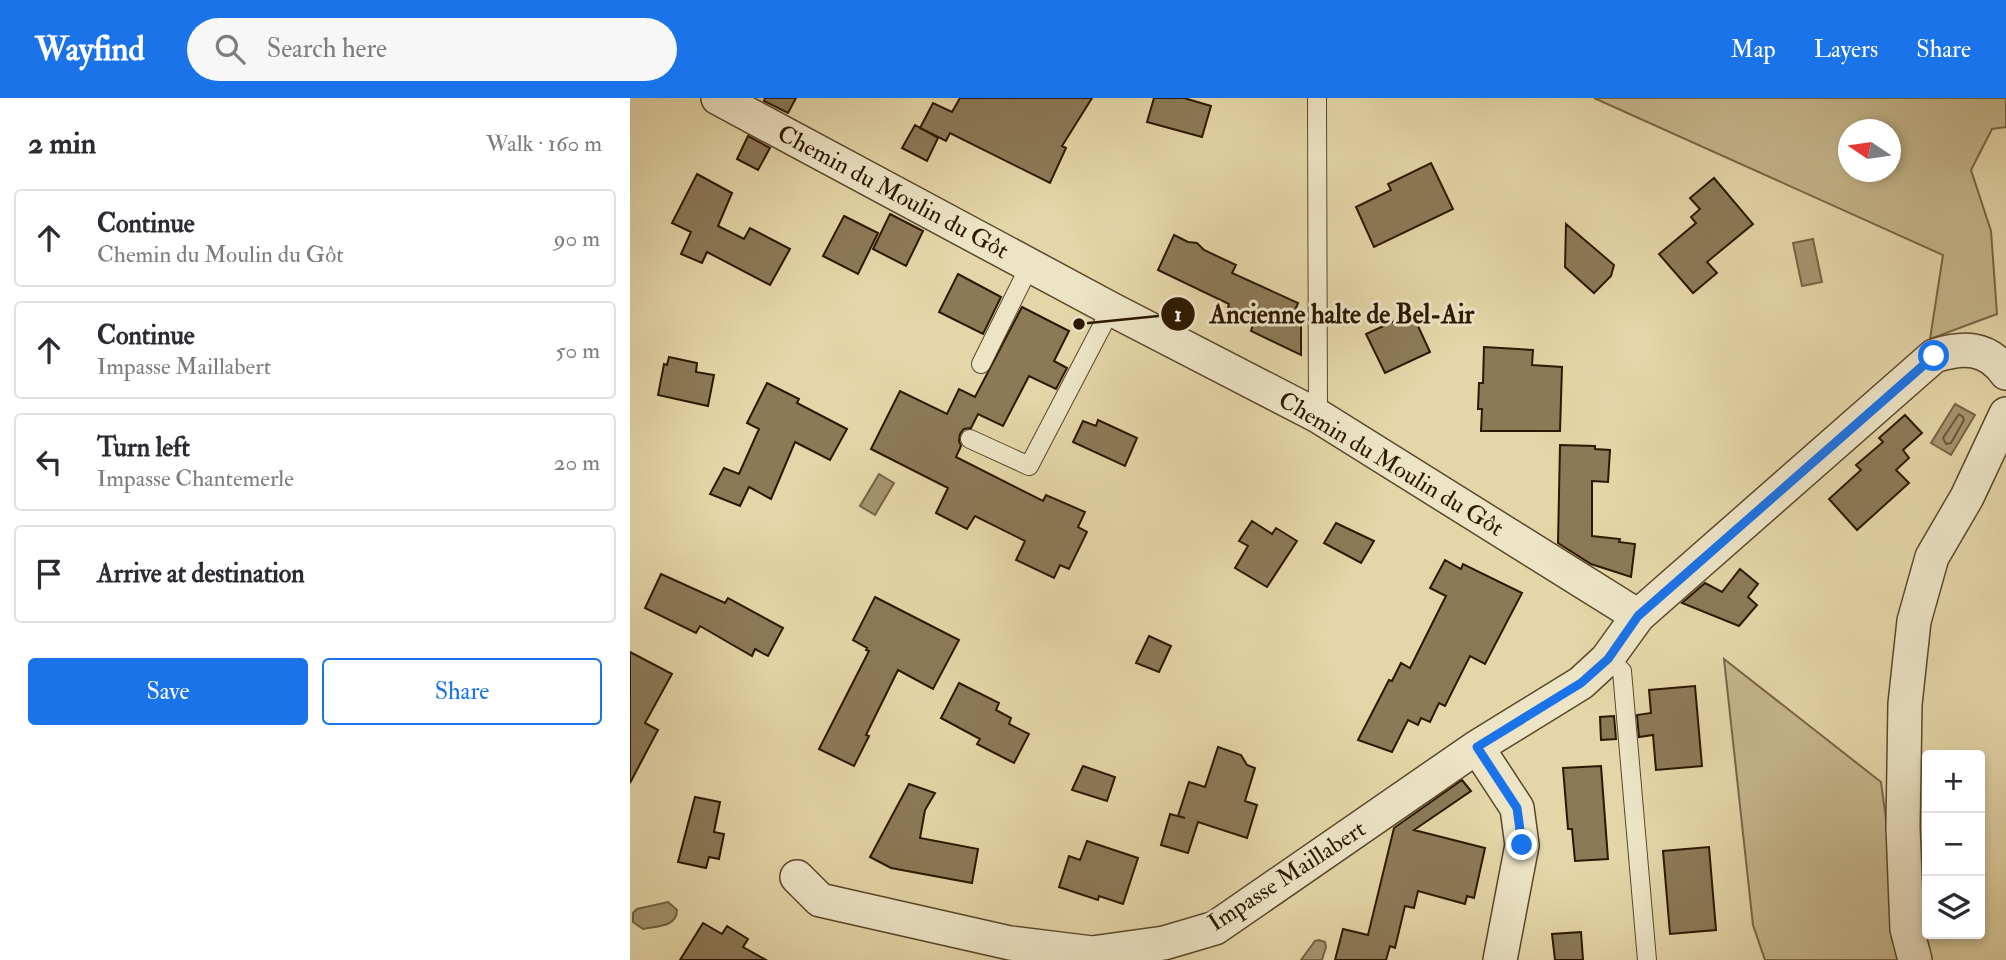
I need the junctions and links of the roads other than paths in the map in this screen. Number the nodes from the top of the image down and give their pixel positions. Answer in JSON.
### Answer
{"nodes":[{"id":1,"x":718,"y":98,"type":"edge"},
{"id":2,"x":1317,"y":98,"type":"edge"},
{"id":3,"x":1030,"y":265,"type":"junction"},
{"id":4,"x":1111,"y":309,"type":"junction"},
{"id":5,"x":981,"y":364,"type":"dead end"},
{"id":6,"x":2006,"y":373,"type":"edge"},
{"id":7,"x":2006,"y":414,"type":"edge"},
{"id":8,"x":1318,"y":416,"type":"junction"},
{"id":9,"x":970,"y":439,"type":"dead end"},
{"id":10,"x":1638,"y":616,"type":"junction"},
{"id":11,"x":1608,"y":659,"type":"junction"},
{"id":12,"x":1477,"y":747,"type":"junction"},
{"id":13,"x":797,"y":877,"type":"dead end"},
{"id":14,"x":1500,"y":960,"type":"edge"},
{"id":15,"x":1647,"y":960,"type":"edge"},
{"id":16,"x":1915,"y":960,"type":"edge"}],
"edges":[{"from":1,"to":3,"type":"street","name":"Chemin du Moulin du Gôt"},
{"from":2,"to":8,"type":"lane"},
{"from":3,"to":4,"type":"street","name":"Chemin du Moulin du Gôt"},
{"from":3,"to":5,"type":"lane"},
{"from":4,"to":8,"type":"street","name":"Chemin du Moulin du Gôt"},
{"from":4,"to":9,"type":"lane"},
{"from":6,"to":10,"type":"street"},
{"from":7,"to":16,"type":"street"},
{"from":8,"to":10,"type":"street","name":"Chemin du Moulin du Gôt"},
{"from":10,"to":11,"type":"street","name":"Impasse Maillabert"},
{"from":11,"to":12,"type":"street","name":"Impasse Maillabert"},
{"from":11,"to":15,"type":"lane"},
{"from":12,"to":13,"type":"street","name":"Impasse Maillabert"},
{"from":12,"to":14,"type":"street"}]}
